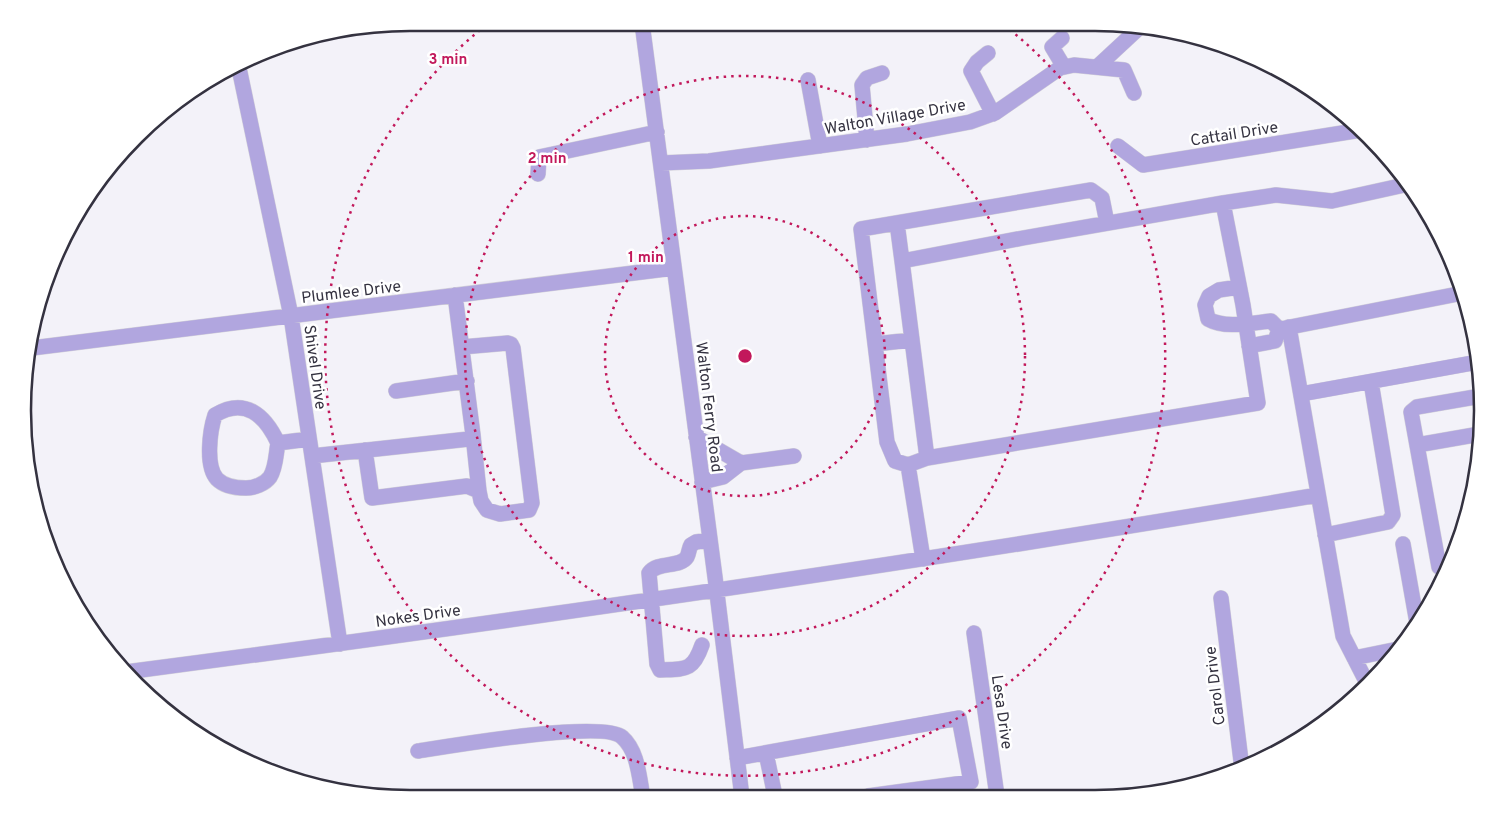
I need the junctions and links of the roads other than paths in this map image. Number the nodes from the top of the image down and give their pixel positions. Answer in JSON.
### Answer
{"nodes":[{"id":1,"x":643,"y":31,"type":"edge"},
{"id":2,"x":1133,"y":33,"type":"edge"},
{"id":3,"x":1062,"y":38,"type":"dead end"},
{"id":4,"x":988,"y":53,"type":"dead end"},
{"id":5,"x":1098,"y":66,"type":"junction"},
{"id":6,"x":1064,"y":67,"type":"junction"},
{"id":7,"x":240,"y":72,"type":"edge"},
{"id":8,"x":882,"y":73,"type":"dead end"},
{"id":9,"x":808,"y":80,"type":"dead end"},
{"id":10,"x":1134,"y":93,"type":"dead end"},
{"id":11,"x":993,"y":114,"type":"junction"},
{"id":12,"x":1352,"y":131,"type":"edge"},
{"id":13,"x":656,"y":132,"type":"junction"},
{"id":14,"x":867,"y":140,"type":"junction"},
{"id":15,"x":820,"y":146,"type":"junction"},
{"id":16,"x":1118,"y":146,"type":"dead end"},
{"id":17,"x":660,"y":163,"type":"junction"},
{"id":18,"x":538,"y":174,"type":"dead end"},
{"id":19,"x":1400,"y":186,"type":"edge"},
{"id":20,"x":1223,"y":203,"type":"junction"},
{"id":21,"x":897,"y":223,"type":"junction"},
{"id":22,"x":1108,"y":223,"type":"junction"},
{"id":23,"x":902,"y":261,"type":"junction"},
{"id":24,"x":674,"y":268,"type":"junction"},
{"id":25,"x":1236,"y":271,"type":"junction"},
{"id":26,"x":1239,"y":287,"type":"junction"},
{"id":27,"x":1456,"y":294,"type":"edge"},
{"id":28,"x":455,"y":295,"type":"junction"},
{"id":29,"x":1243,"y":305,"type":"junction"},
{"id":30,"x":291,"y":316,"type":"junction"},
{"id":31,"x":1246,"y":324,"type":"junction"},
{"id":32,"x":1284,"y":328,"type":"junction"},
{"id":33,"x":911,"y":340,"type":"junction"},
{"id":34,"x":875,"y":344,"type":"junction"},
{"id":35,"x":1250,"y":346,"type":"junction"},
{"id":36,"x":37,"y":347,"type":"edge"},
{"id":37,"x":462,"y":347,"type":"junction"},
{"id":38,"x":1471,"y":363,"type":"edge"},
{"id":39,"x":466,"y":381,"type":"junction"},
{"id":40,"x":1371,"y":382,"type":"junction"},
{"id":41,"x":396,"y":391,"type":"dead end"},
{"id":42,"x":1301,"y":394,"type":"junction"},
{"id":43,"x":1473,"y":397,"type":"edge"},
{"id":44,"x":473,"y":435,"type":"junction"},
{"id":45,"x":1473,"y":435,"type":"edge"},
{"id":46,"x":696,"y":437,"type":"junction"},
{"id":47,"x":309,"y":439,"type":"junction"},
{"id":48,"x":278,"y":443,"type":"junction"},
{"id":49,"x":1417,"y":445,"type":"junction"},
{"id":50,"x":365,"y":450,"type":"junction"},
{"id":51,"x":312,"y":456,"type":"junction"},
{"id":52,"x":794,"y":456,"type":"dead end"},
{"id":53,"x":927,"y":458,"type":"junction"},
{"id":54,"x":740,"y":463,"type":"junction"},
{"id":55,"x":908,"y":465,"type":"junction"},
{"id":56,"x":702,"y":482,"type":"junction"},
{"id":57,"x":479,"y":492,"type":"junction"},
{"id":58,"x":1318,"y":495,"type":"junction"},
{"id":59,"x":1325,"y":535,"type":"junction"},
{"id":60,"x":710,"y":540,"type":"junction"},
{"id":61,"x":1402,"y":544,"type":"dead end"},
{"id":62,"x":922,"y":559,"type":"junction"},
{"id":63,"x":1440,"y":567,"type":"edge"},
{"id":64,"x":716,"y":590,"type":"junction"},
{"id":65,"x":1221,"y":598,"type":"dead end"},
{"id":66,"x":651,"y":600,"type":"junction"},
{"id":67,"x":1415,"y":613,"type":"edge"},
{"id":68,"x":974,"y":633,"type":"dead end"},
{"id":69,"x":340,"y":644,"type":"junction"},
{"id":70,"x":702,"y":645,"type":"dead end"},
{"id":71,"x":1387,"y":651,"type":"edge"},
{"id":72,"x":1354,"y":658,"type":"junction"},
{"id":73,"x":134,"y":671,"type":"edge"},
{"id":74,"x":1364,"y":678,"type":"edge"},
{"id":75,"x":418,"y":751,"type":"dead end"},
{"id":76,"x":766,"y":752,"type":"junction"},
{"id":77,"x":992,"y":757,"type":"junction"},
{"id":78,"x":737,"y":758,"type":"junction"},
{"id":79,"x":1241,"y":761,"type":"edge"},
{"id":80,"x":967,"y":762,"type":"junction"},
{"id":81,"x":642,"y":790,"type":"edge"},
{"id":82,"x":741,"y":790,"type":"edge"},
{"id":83,"x":774,"y":790,"type":"edge"},
{"id":84,"x":912,"y":790,"type":"edge"},
{"id":85,"x":996,"y":790,"type":"edge"}],
"edges":[{"from":1,"to":13,"type":"street","name":"Walton Ferry Road"},
{"from":2,"to":5,"type":"street"},
{"from":3,"to":6,"type":"street"},
{"from":4,"to":11,"type":"street"},
{"from":5,"to":6,"type":"street","name":"Walton Village Drive"},
{"from":5,"to":10,"type":"street","name":"Walton Village Drive"},
{"from":6,"to":11,"type":"street","name":"Walton Village Drive"},
{"from":7,"to":30,"type":"street","name":"Shivel Drive"},
{"from":8,"to":14,"type":"street"},
{"from":9,"to":15,"type":"street"},
{"from":11,"to":14,"type":"street","name":"Walton Village Drive"},
{"from":12,"to":16,"type":"street","name":"Cattail Drive"},
{"from":13,"to":17,"type":"street","name":"Walton Ferry Road"},
{"from":13,"to":18,"type":"street"},
{"from":14,"to":15,"type":"street","name":"Walton Village Drive"},
{"from":15,"to":17,"type":"street","name":"Walton Village Drive"},
{"from":17,"to":24,"type":"street","name":"Walton Ferry Road"},
{"from":19,"to":20,"type":"street"},
{"from":20,"to":22,"type":"street"},
{"from":20,"to":25,"type":"street"},
{"from":21,"to":22,"type":"street"},
{"from":21,"to":23,"type":"street"},
{"from":21,"to":34,"type":"street"},
{"from":22,"to":23,"type":"street"},
{"from":23,"to":33,"type":"street"},
{"from":24,"to":28,"type":"street","name":"Plumlee Drive"},
{"from":24,"to":46,"type":"street","name":"Walton Ferry Road"},
{"from":25,"to":26,"type":"street"},
{"from":25,"to":29,"type":"street"},
{"from":26,"to":29,"type":"street"},
{"from":26,"to":31,"type":"street"},
{"from":27,"to":32,"type":"street"},
{"from":28,"to":30,"type":"street","name":"Plumlee Drive"},
{"from":28,"to":37,"type":"street"},
{"from":29,"to":31,"type":"street"},
{"from":30,"to":36,"type":"street","name":"Plumlee Drive"},
{"from":30,"to":47,"type":"street","name":"Shivel Drive"},
{"from":31,"to":32,"type":"street"},
{"from":31,"to":35,"type":"street"},
{"from":32,"to":35,"type":"street"},
{"from":32,"to":42,"type":"street"},
{"from":33,"to":34,"type":"street"},
{"from":33,"to":53,"type":"street"},
{"from":34,"to":55,"type":"street"},
{"from":35,"to":53,"type":"street"},
{"from":37,"to":39,"type":"street"},
{"from":37,"to":57,"type":"street"},
{"from":38,"to":40,"type":"street"},
{"from":39,"to":41,"type":"street"},
{"from":39,"to":44,"type":"street"},
{"from":40,"to":42,"type":"street"},
{"from":40,"to":59,"type":"street"},
{"from":42,"to":58,"type":"street"},
{"from":43,"to":49,"type":"street"},
{"from":44,"to":50,"type":"street"},
{"from":44,"to":57,"type":"street"},
{"from":45,"to":49,"type":"street"},
{"from":46,"to":54,"type":"street"},
{"from":46,"to":56,"type":"street","name":"Walton Ferry Road"},
{"from":47,"to":48,"type":"street"},
{"from":47,"to":51,"type":"street","name":"Shivel Drive"},
{"from":48,"to":48,"type":"street"},
{"from":49,"to":63,"type":"street"},
{"from":50,"to":51,"type":"street"},
{"from":50,"to":57,"type":"street"},
{"from":51,"to":69,"type":"street","name":"Shivel Drive"},
{"from":52,"to":54,"type":"street"},
{"from":53,"to":55,"type":"street"},
{"from":54,"to":56,"type":"street"},
{"from":55,"to":62,"type":"street"},
{"from":56,"to":60,"type":"street","name":"Walton Ferry Road"},
{"from":58,"to":59,"type":"street"},
{"from":58,"to":62,"type":"street","name":"Nokes Drive"},
{"from":59,"to":72,"type":"street"},
{"from":60,"to":64,"type":"street","name":"Walton Ferry Road"},
{"from":60,"to":66,"type":"street"},
{"from":61,"to":67,"type":"street"},
{"from":62,"to":64,"type":"street","name":"Nokes Drive"},
{"from":64,"to":66,"type":"street","name":"Nokes Drive"},
{"from":64,"to":78,"type":"street","name":"Walton Ferry Road"},
{"from":65,"to":79,"type":"street","name":"Carol Drive"},
{"from":66,"to":69,"type":"street","name":"Nokes Drive"},
{"from":66,"to":70,"type":"street"},
{"from":68,"to":77,"type":"street","name":"Lesa Drive"},
{"from":69,"to":73,"type":"street","name":"Nokes Drive"},
{"from":71,"to":72,"type":"street"},
{"from":72,"to":74,"type":"street"},
{"from":75,"to":81,"type":"street"},
{"from":76,"to":78,"type":"street"},
{"from":76,"to":80,"type":"street"},
{"from":76,"to":83,"type":"street"},
{"from":77,"to":80,"type":"street"},
{"from":77,"to":85,"type":"street","name":"Lesa Drive"},
{"from":78,"to":82,"type":"street","name":"Walton Ferry Road"},
{"from":80,"to":84,"type":"street"}]}
